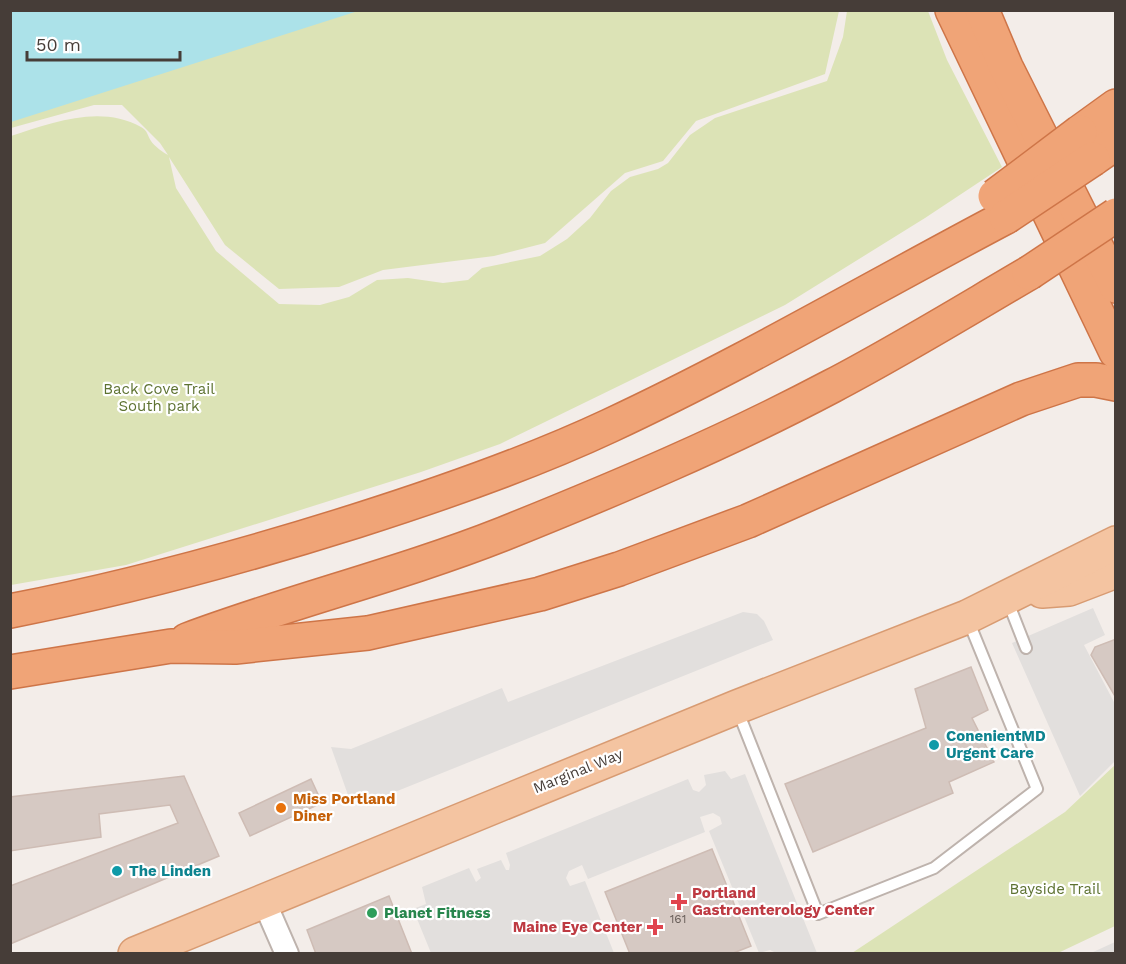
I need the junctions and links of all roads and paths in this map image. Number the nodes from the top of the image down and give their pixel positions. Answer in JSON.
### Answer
{"nodes":[{"id":1,"x":952,"y":10,"type":"edge"},
{"id":2,"x":982,"y":10,"type":"edge"},
{"id":3,"x":1116,"y":106,"type":"edge"},
{"id":4,"x":1096,"y":145,"type":"edge"},
{"id":5,"x":1116,"y":215,"type":"edge"},
{"id":6,"x":1116,"y":286,"type":"edge"},
{"id":7,"x":1116,"y":352,"type":"edge"},
{"id":8,"x":1116,"y":384,"type":"edge"},
{"id":9,"x":1116,"y":543,"type":"edge"},
{"id":10,"x":1116,"y":571,"type":"edge"},
{"id":11,"x":1014,"y":595,"type":"junction"},
{"id":12,"x":10,"y":610,"type":"edge"},
{"id":13,"x":967,"y":617,"type":"junction"},
{"id":14,"x":171,"y":646,"type":"junction"},
{"id":15,"x":1026,"y":648,"type":"dead end"},
{"id":16,"x":10,"y":672,"type":"edge"},
{"id":17,"x":736,"y":707,"type":"junction"},
{"id":18,"x":263,"y":899,"type":"junction"},
{"id":19,"x":135,"y":954,"type":"edge"},
{"id":20,"x":287,"y":954,"type":"edge"}],
"edges":[{"from":1,"to":7,"type":"highway"},
{"from":2,"to":6,"type":"highway"},
{"from":3,"to":4,"type":"highway"},
{"from":4,"to":12,"type":"highway","bridge":true},
{"from":5,"to":14,"type":"highway","bridge":true},
{"from":8,"to":14,"type":"highway"},
{"from":9,"to":11,"type":"main road","name":"Marginal Way"},
{"from":10,"to":11,"type":"main road","name":"Marginal Way"},
{"from":11,"to":13,"type":"main road","name":"Marginal Way"},
{"from":11,"to":15,"type":"lane"},
{"from":13,"to":17,"type":"main road","name":"Marginal Way"},
{"from":13,"to":17,"type":"lane"},
{"from":14,"to":16,"type":"highway"},
{"from":17,"to":18,"type":"main road","name":"Marginal Way"},
{"from":18,"to":19,"type":"main road","name":"Marginal Way"},
{"from":18,"to":20,"type":"street"}]}
